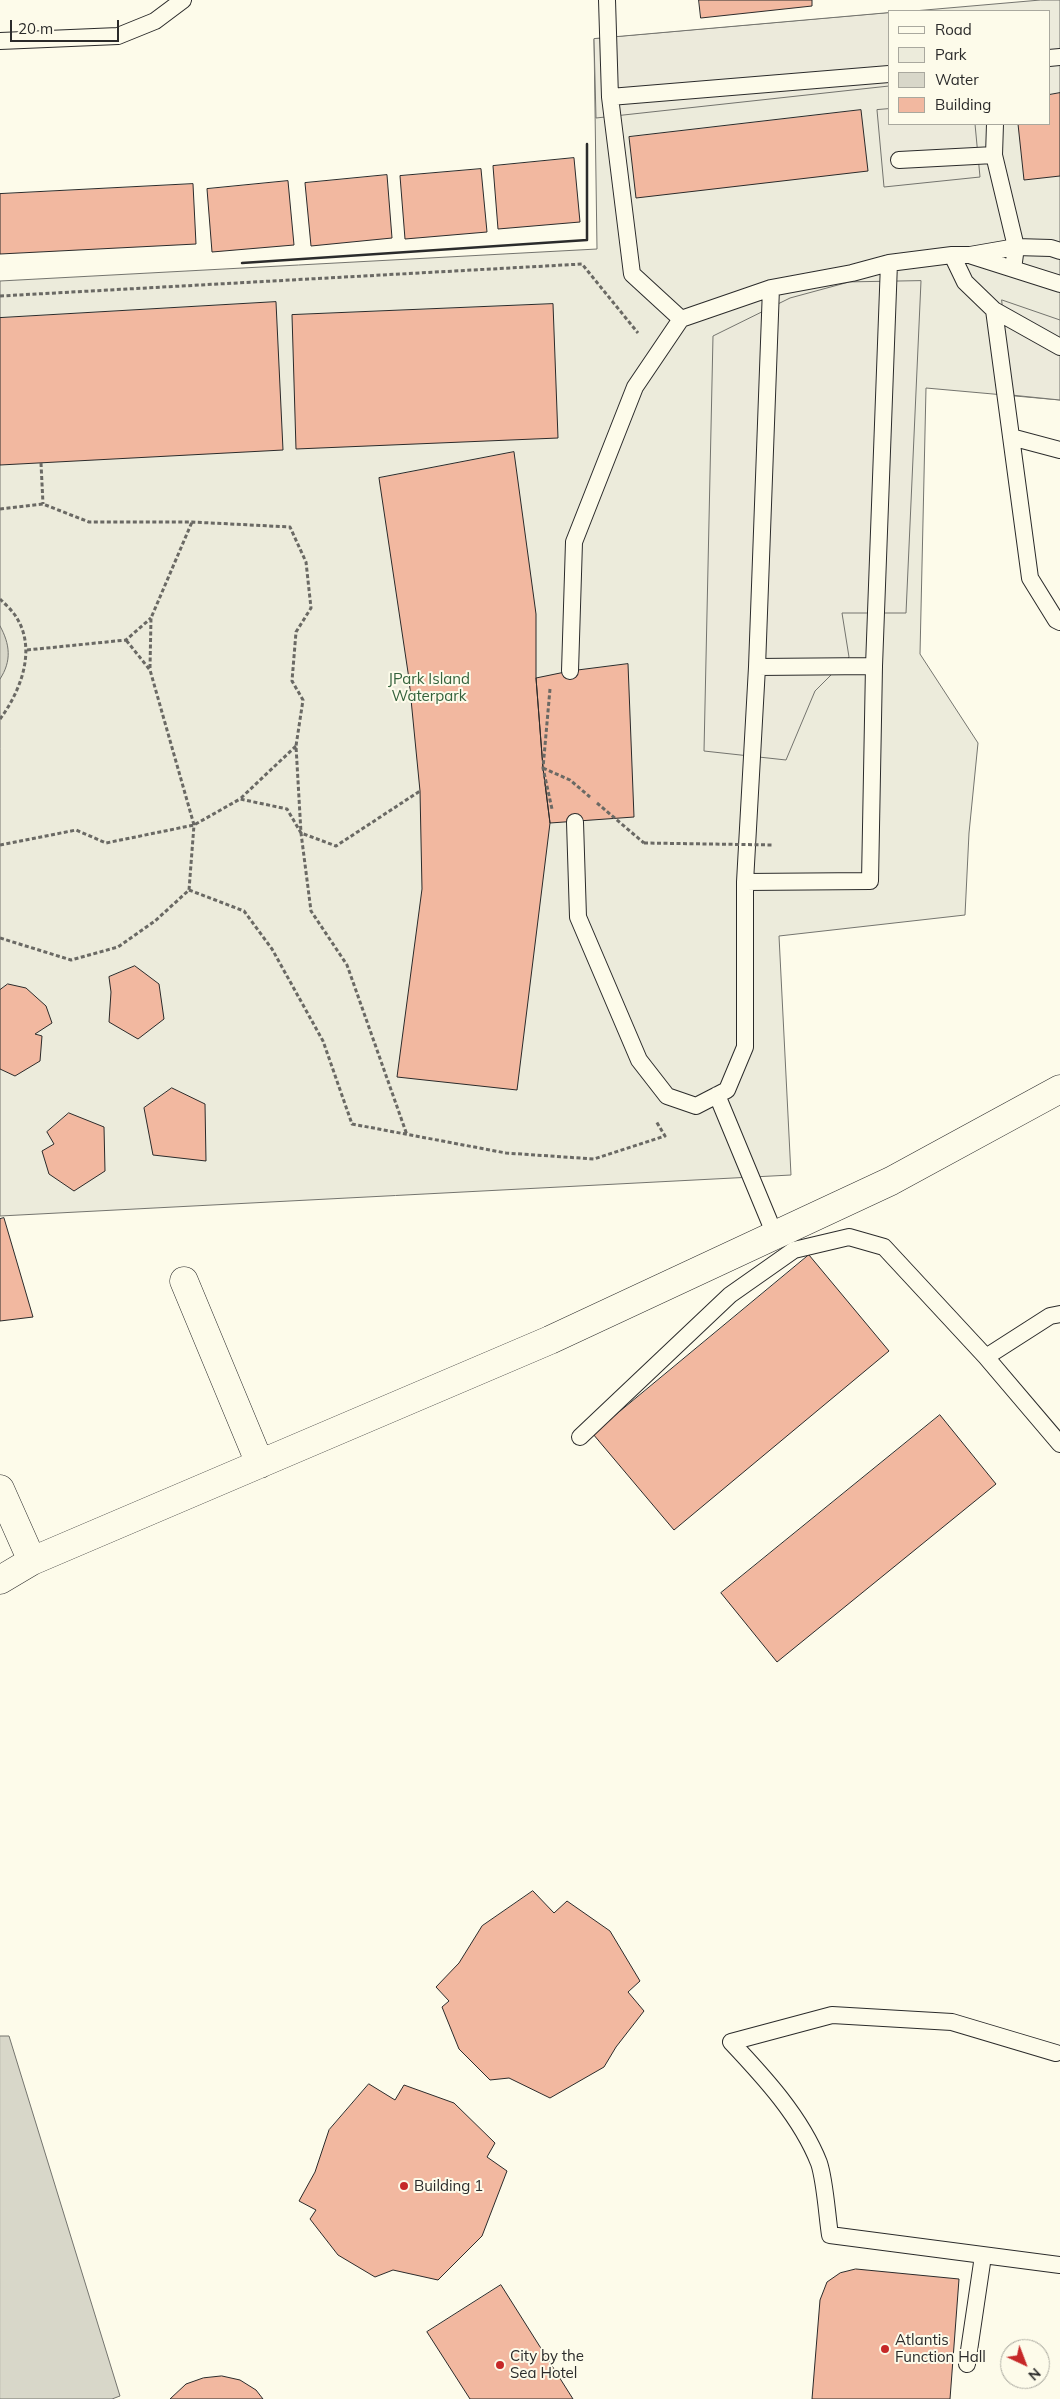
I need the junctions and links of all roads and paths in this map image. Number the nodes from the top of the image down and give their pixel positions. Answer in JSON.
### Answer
{"nodes":[{"id":1,"x":183,"y":0,"type":"edge"},
{"id":2,"x":607,"y":0,"type":"edge"},
{"id":3,"x":0,"y":41,"type":"edge"},
{"id":4,"x":888,"y":74,"type":"edge"},
{"id":5,"x":610,"y":97,"type":"junction"},
{"id":6,"x":995,"y":125,"type":"edge"},
{"id":7,"x":994,"y":155,"type":"junction"},
{"id":8,"x":899,"y":160,"type":"dead end"},
{"id":9,"x":1016,"y":247,"type":"junction"},
{"id":10,"x":1060,"y":251,"type":"edge"},
{"id":11,"x":952,"y":255,"type":"junction"},
{"id":12,"x":970,"y":255,"type":"junction"},
{"id":13,"x":889,"y":263,"type":"junction"},
{"id":14,"x":1013,"y":269,"type":"junction"},
{"id":15,"x":1060,"y":284,"type":"edge"},
{"id":16,"x":771,"y":288,"type":"junction"},
{"id":17,"x":0,"y":296,"type":"edge"},
{"id":18,"x":994,"y":310,"type":"junction"},
{"id":19,"x":681,"y":319,"type":"junction"},
{"id":20,"x":640,"y":336,"type":"dead end"},
{"id":21,"x":1060,"y":348,"type":"edge"},
{"id":22,"x":1011,"y":437,"type":"junction"},
{"id":23,"x":1060,"y":450,"type":"edge"},
{"id":24,"x":41,"y":463,"type":"dead end"},
{"id":25,"x":43,"y":504,"type":"junction"},
{"id":26,"x":0,"y":509,"type":"edge"},
{"id":27,"x":192,"y":522,"type":"junction"},
{"id":28,"x":0,"y":599,"type":"edge"},
{"id":29,"x":151,"y":618,"type":"junction"},
{"id":30,"x":1060,"y":622,"type":"edge"},
{"id":31,"x":126,"y":640,"type":"junction"},
{"id":32,"x":27,"y":650,"type":"junction"},
{"id":33,"x":757,"y":666,"type":"junction"},
{"id":34,"x":874,"y":666,"type":"junction"},
{"id":35,"x":150,"y":670,"type":"junction"},
{"id":36,"x":570,"y":671,"type":"dead end"},
{"id":37,"x":0,"y":719,"type":"edge"},
{"id":38,"x":296,"y":746,"type":"junction"},
{"id":39,"x":420,"y":792,"type":"dead end"},
{"id":40,"x":240,"y":799,"type":"junction"},
{"id":41,"x":575,"y":822,"type":"dead end"},
{"id":42,"x":194,"y":825,"type":"junction"},
{"id":43,"x":301,"y":832,"type":"junction"},
{"id":44,"x":644,"y":843,"type":"dead end"},
{"id":45,"x":0,"y":844,"type":"edge"},
{"id":46,"x":774,"y":845,"type":"dead end"},
{"id":47,"x":745,"y":882,"type":"junction"},
{"id":48,"x":189,"y":890,"type":"junction"},
{"id":49,"x":0,"y":938,"type":"edge"},
{"id":50,"x":1060,"y":1089,"type":"edge"},
{"id":51,"x":717,"y":1095,"type":"junction"},
{"id":52,"x":407,"y":1135,"type":"junction"},
{"id":53,"x":665,"y":1136,"type":"dead end"},
{"id":54,"x":775,"y":1235,"type":"junction"},
{"id":55,"x":184,"y":1282,"type":"dead end"},
{"id":56,"x":1060,"y":1314,"type":"edge"},
{"id":57,"x":986,"y":1357,"type":"junction"},
{"id":58,"x":580,"y":1437,"type":"dead end"},
{"id":59,"x":1060,"y":1444,"type":"edge"},
{"id":60,"x":260,"y":1464,"type":"junction"},
{"id":61,"x":0,"y":1489,"type":"edge"},
{"id":62,"x":32,"y":1561,"type":"junction"},
{"id":63,"x":0,"y":1580,"type":"edge"},
{"id":64,"x":1056,"y":2053,"type":"dead end"},
{"id":65,"x":984,"y":2256,"type":"junction"},
{"id":66,"x":1060,"y":2265,"type":"edge"},
{"id":67,"x":967,"y":2364,"type":"dead end"}],
"edges":[{"from":1,"to":3,"type":"lane"},
{"from":2,"to":5,"type":"lane"},
{"from":4,"to":5,"type":"lane"},
{"from":5,"to":19,"type":"lane"},
{"from":6,"to":7,"type":"lane"},
{"from":7,"to":8,"type":"lane"},
{"from":7,"to":9,"type":"lane"},
{"from":9,"to":10,"type":"lane"},
{"from":9,"to":12,"type":"lane"},
{"from":9,"to":14,"type":"lane"},
{"from":11,"to":12,"type":"lane"},
{"from":11,"to":13,"type":"lane"},
{"from":11,"to":18,"type":"lane"},
{"from":12,"to":14,"type":"lane"},
{"from":13,"to":16,"type":"lane"},
{"from":13,"to":34,"type":"lane"},
{"from":14,"to":15,"type":"lane"},
{"from":16,"to":19,"type":"lane"},
{"from":16,"to":33,"type":"lane"},
{"from":17,"to":20,"type":"path"},
{"from":18,"to":21,"type":"lane"},
{"from":18,"to":22,"type":"lane"},
{"from":19,"to":36,"type":"lane"},
{"from":22,"to":23,"type":"lane"},
{"from":22,"to":30,"type":"lane"},
{"from":24,"to":25,"type":"path"},
{"from":25,"to":26,"type":"path"},
{"from":25,"to":27,"type":"path"},
{"from":27,"to":29,"type":"path"},
{"from":27,"to":38,"type":"path"},
{"from":28,"to":32,"type":"path"},
{"from":29,"to":31,"type":"path"},
{"from":29,"to":35,"type":"path"},
{"from":31,"to":32,"type":"path"},
{"from":31,"to":35,"type":"path"},
{"from":32,"to":37,"type":"path"},
{"from":33,"to":34,"type":"lane"},
{"from":33,"to":47,"type":"lane"},
{"from":34,"to":47,"type":"lane"},
{"from":35,"to":42,"type":"path"},
{"from":38,"to":40,"type":"path"},
{"from":38,"to":43,"type":"path"},
{"from":39,"to":43,"type":"path"},
{"from":40,"to":42,"type":"path"},
{"from":40,"to":43,"type":"path"},
{"from":41,"to":51,"type":"lane"},
{"from":42,"to":45,"type":"path"},
{"from":42,"to":48,"type":"path"},
{"from":43,"to":52,"type":"path"},
{"from":44,"to":46,"type":"path","bridge":true},
{"from":47,"to":51,"type":"lane"},
{"from":48,"to":49,"type":"path"},
{"from":48,"to":52,"type":"path"},
{"from":50,"to":54,"type":"street"},
{"from":51,"to":54,"type":"lane"},
{"from":52,"to":53,"type":"path"},
{"from":54,"to":60,"type":"street"},
{"from":55,"to":60,"type":"street"},
{"from":56,"to":57,"type":"lane"},
{"from":57,"to":58,"type":"lane"},
{"from":57,"to":59,"type":"lane"},
{"from":60,"to":62,"type":"street"},
{"from":61,"to":62,"type":"street"},
{"from":62,"to":63,"type":"street"},
{"from":64,"to":65,"type":"lane"},
{"from":65,"to":66,"type":"lane"},
{"from":65,"to":67,"type":"lane"}]}
